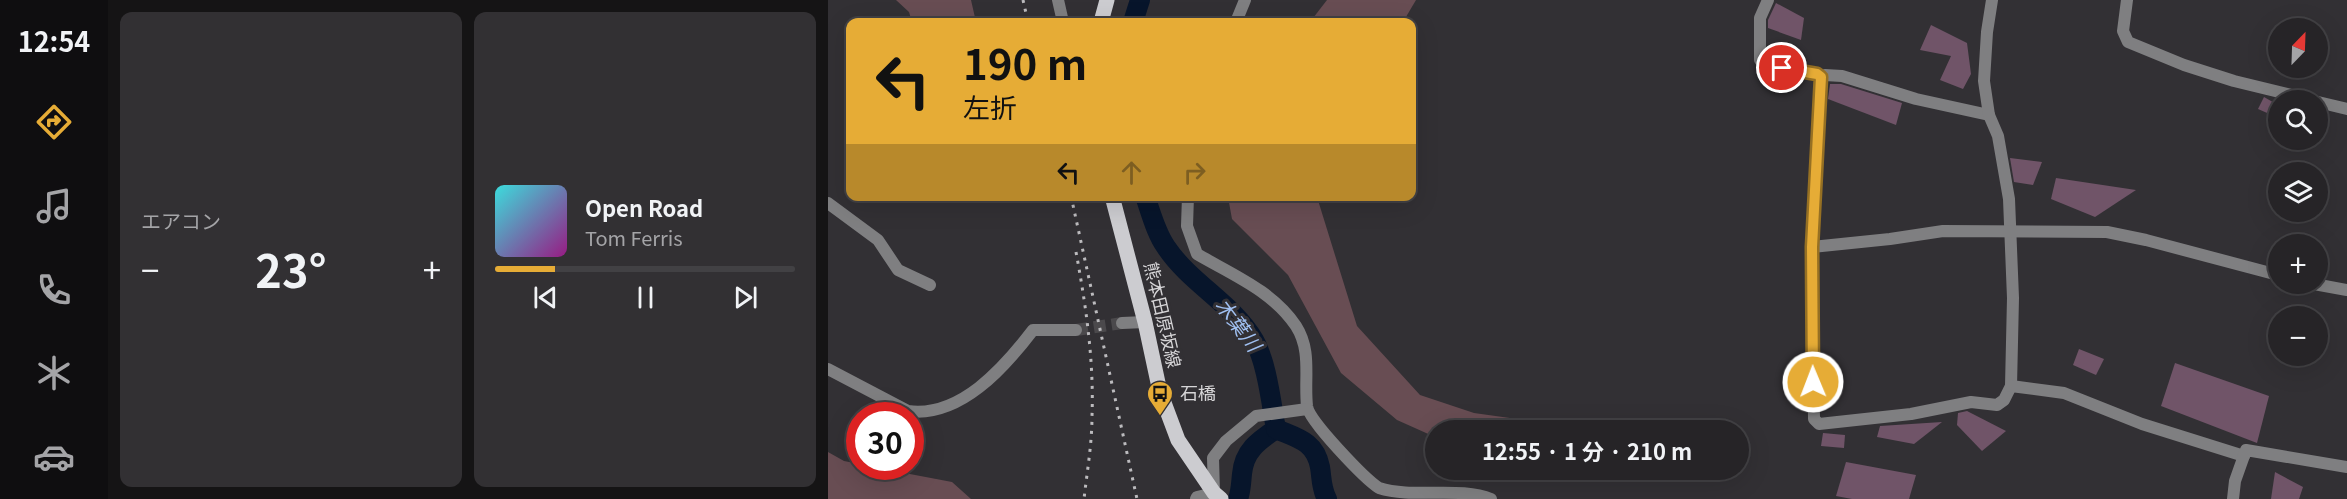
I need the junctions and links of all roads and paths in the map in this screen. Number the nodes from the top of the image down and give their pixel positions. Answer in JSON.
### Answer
{"nodes":[{"id":1,"x":1058,"y":0,"type":"edge"},
{"id":2,"x":1107,"y":0,"type":"edge"},
{"id":3,"x":1245,"y":0,"type":"edge"},
{"id":4,"x":1768,"y":0,"type":"edge"},
{"id":5,"x":1992,"y":0,"type":"edge"},
{"id":6,"x":2127,"y":0,"type":"edge"},
{"id":7,"x":1062,"y":18,"type":"edge"},
{"id":8,"x":1102,"y":18,"type":"edge"},
{"id":9,"x":1238,"y":18,"type":"edge"},
{"id":10,"x":1821,"y":77,"type":"junction"},
{"id":11,"x":2271,"y":90,"type":"edge"},
{"id":12,"x":2328,"y":104,"type":"edge"},
{"id":13,"x":2347,"y":109,"type":"edge"},
{"id":14,"x":1989,"y":115,"type":"junction"},
{"id":15,"x":1113,"y":201,"type":"edge"},
{"id":16,"x":1188,"y":201,"type":"edge"},
{"id":17,"x":828,"y":203,"type":"edge"},
{"id":18,"x":2012,"y":233,"type":"junction"},
{"id":19,"x":1812,"y":247,"type":"junction"},
{"id":20,"x":2268,"y":272,"type":"edge"},
{"id":21,"x":930,"y":285,"type":"dead end"},
{"id":22,"x":2328,"y":287,"type":"edge"},
{"id":23,"x":2347,"y":290,"type":"edge"},
{"id":24,"x":1145,"y":322,"type":"junction"},
{"id":25,"x":1122,"y":323,"type":"tunnel mouth"},
{"id":26,"x":1076,"y":330,"type":"tunnel mouth"},
{"id":27,"x":828,"y":369,"type":"edge"},
{"id":28,"x":2011,"y":386,"type":"junction"},
{"id":29,"x":1307,"y":409,"type":"junction"},
{"id":30,"x":2244,"y":456,"type":"junction"},
{"id":31,"x":2347,"y":467,"type":"edge"},
{"id":32,"x":1218,"y":496,"type":"edge"},
{"id":33,"x":1196,"y":499,"type":"edge"},
{"id":34,"x":1491,"y":499,"type":"edge"},
{"id":35,"x":2233,"y":499,"type":"edge"}],
"edges":[{"from":1,"to":7,"type":"street"},
{"from":2,"to":8,"type":"main road"},
{"from":3,"to":9,"type":"street"},
{"from":4,"to":10,"type":"street"},
{"from":5,"to":14,"type":"street"},
{"from":6,"to":11,"type":"street"},
{"from":10,"to":14,"type":"street"},
{"from":10,"to":19,"type":"street"},
{"from":12,"to":13,"type":"street"},
{"from":14,"to":18,"type":"street"},
{"from":15,"to":24,"type":"main road","name":"熊本田原坂線"},
{"from":16,"to":29,"type":"street"},
{"from":17,"to":21,"type":"street"},
{"from":18,"to":19,"type":"street"},
{"from":18,"to":20,"type":"street"},
{"from":18,"to":28,"type":"street"},
{"from":19,"to":28,"type":"street"},
{"from":22,"to":23,"type":"street"},
{"from":24,"to":25,"type":"street"},
{"from":24,"to":32,"type":"main road","name":"熊本田原坂線"},
{"from":26,"to":27,"type":"street"},
{"from":28,"to":30,"type":"street"},
{"from":29,"to":32,"type":"street"},
{"from":29,"to":34,"type":"street"},
{"from":30,"to":31,"type":"street"},
{"from":30,"to":35,"type":"street"},
{"from":32,"to":33,"type":"street"}]}
